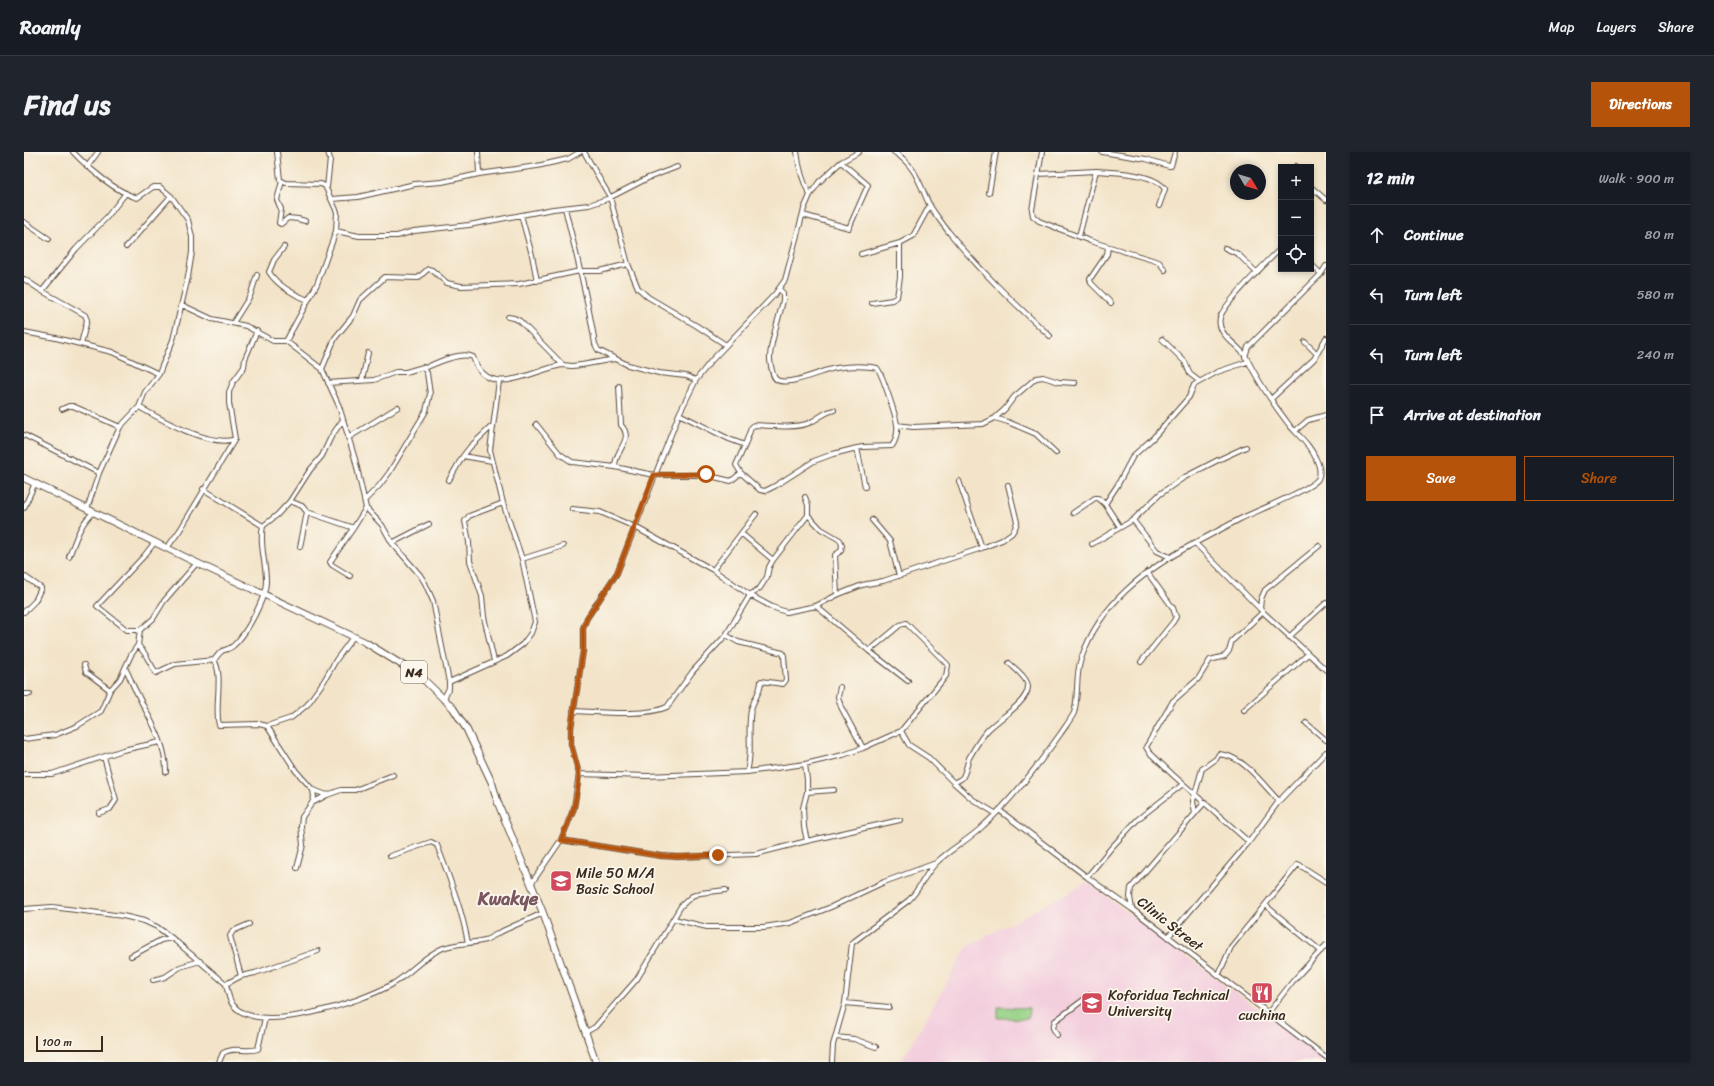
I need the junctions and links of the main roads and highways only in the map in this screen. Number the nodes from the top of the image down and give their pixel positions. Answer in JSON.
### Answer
{"nodes":[{"id":1,"x":24,"y":478,"type":"edge"},
{"id":2,"x":596,"y":1062,"type":"edge"}],
"edges":[{"from":1,"to":2,"type":"highway","number":"N4"}]}
